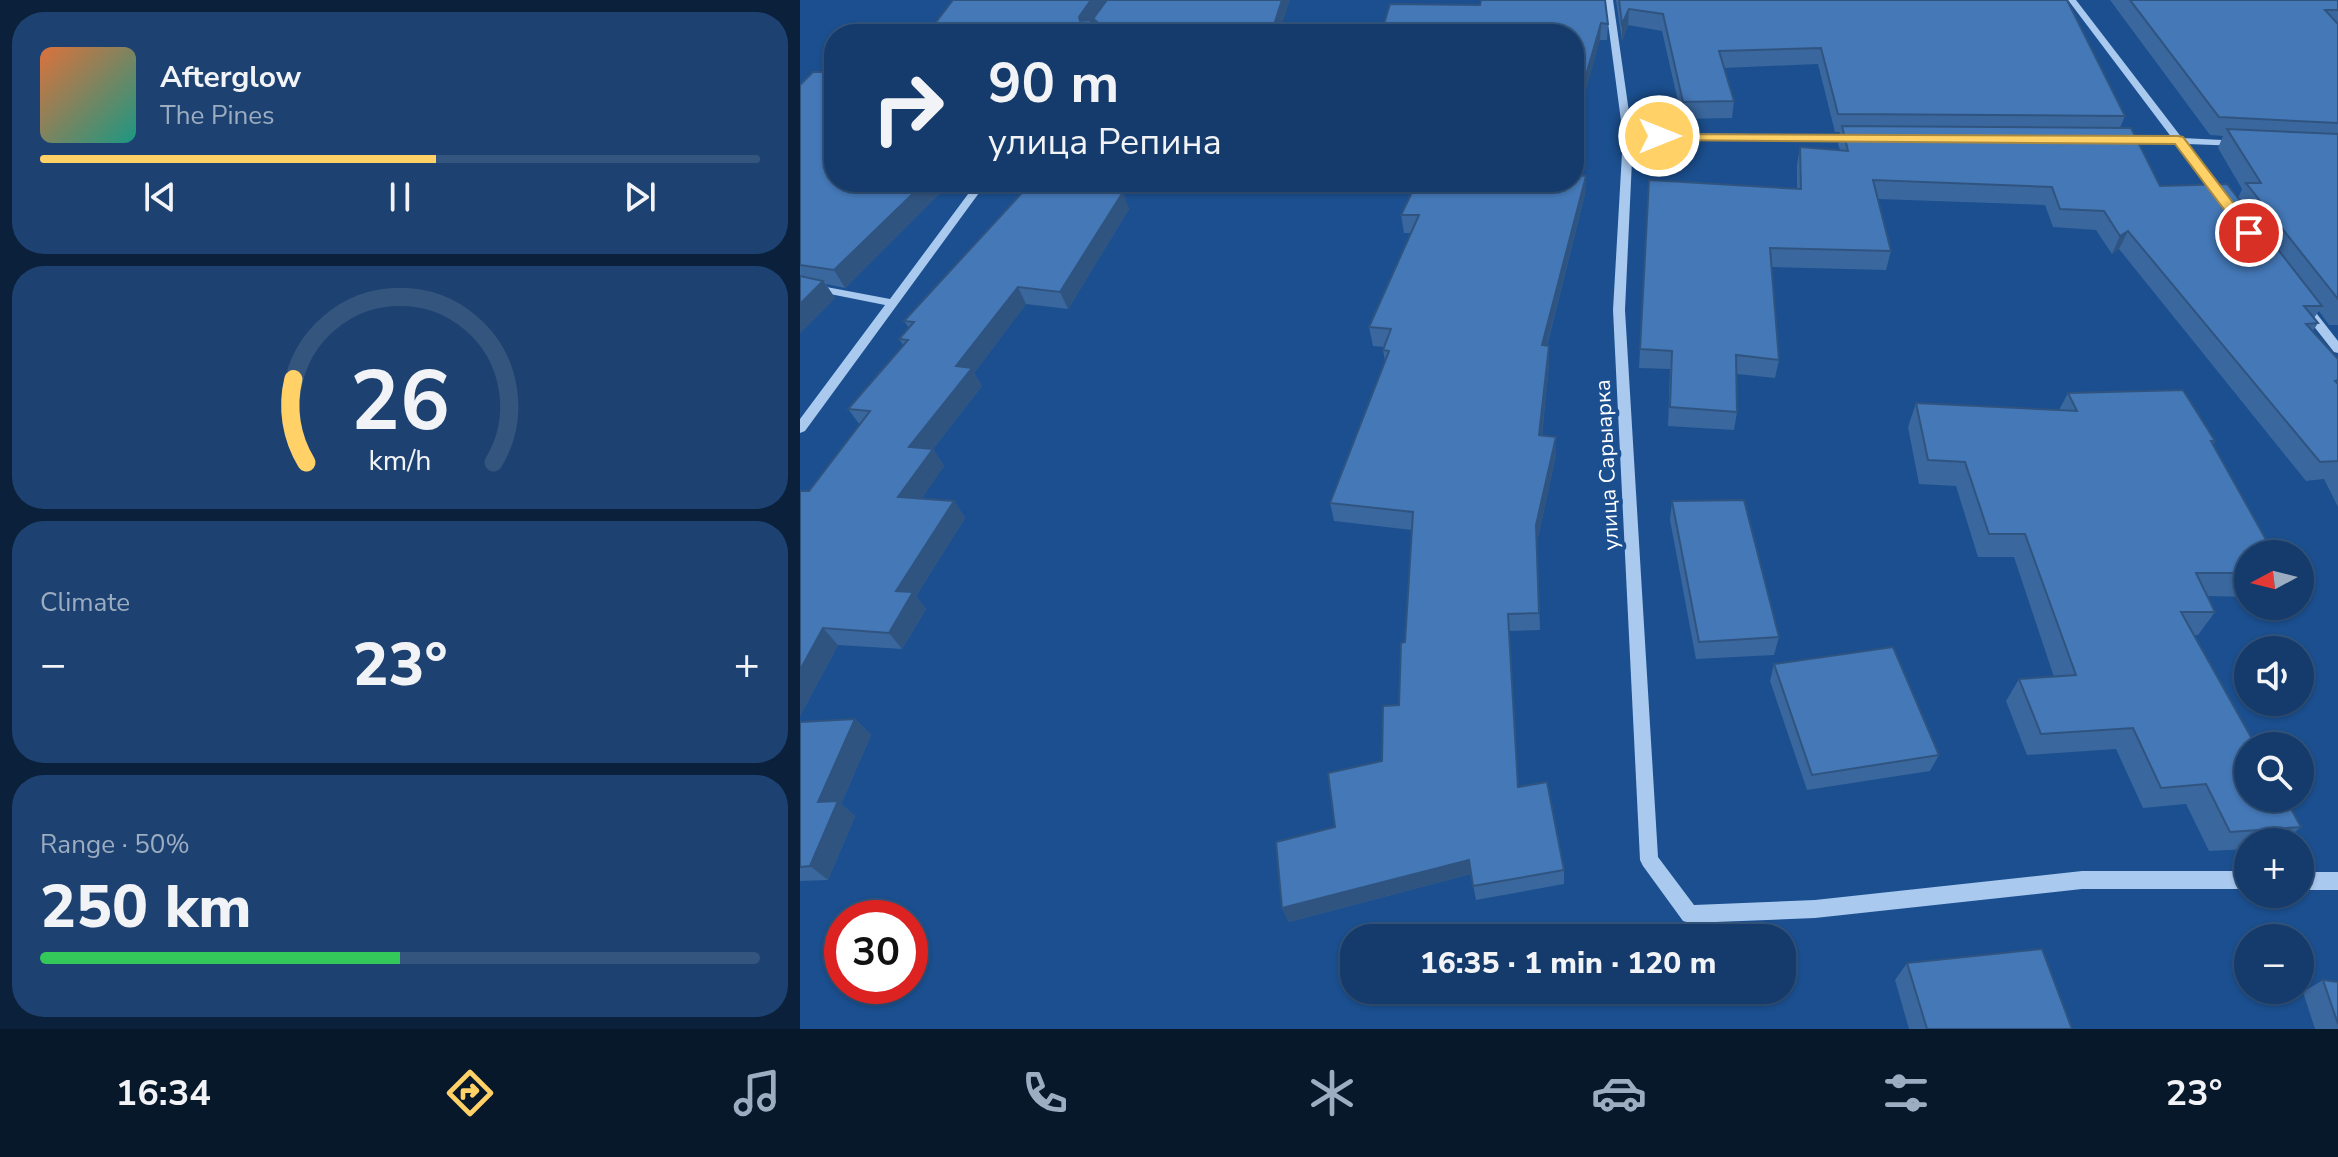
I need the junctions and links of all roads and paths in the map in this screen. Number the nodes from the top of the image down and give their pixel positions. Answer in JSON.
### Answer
{"nodes":[{"id":1,"x":1609,"y":0,"type":"edge"},
{"id":2,"x":2072,"y":0,"type":"edge"},
{"id":3,"x":1628,"y":136,"type":"junction"},
{"id":4,"x":1864,"y":138,"type":"edge"},
{"id":5,"x":2115,"y":139,"type":"edge"},
{"id":6,"x":2178,"y":140,"type":"junction"},
{"id":7,"x":2251,"y":143,"type":"edge"},
{"id":8,"x":975,"y":192,"type":"edge"},
{"id":9,"x":2235,"y":214,"type":"edge"},
{"id":10,"x":800,"y":285,"type":"edge"},
{"id":11,"x":2291,"y":288,"type":"edge"},
{"id":12,"x":893,"y":303,"type":"junction"},
{"id":13,"x":2338,"y":349,"type":"edge"},
{"id":14,"x":800,"y":428,"type":"edge"},
{"id":15,"x":2234,"y":880,"type":"edge"},
{"id":16,"x":2314,"y":881,"type":"edge"},
{"id":17,"x":2338,"y":881,"type":"edge"}],
"edges":[{"from":1,"to":3,"type":"street","name":"улица Сарыарка"},
{"from":2,"to":6,"type":"street"},
{"from":3,"to":4,"type":"street"},
{"from":3,"to":15,"type":"street","name":"улица Сарыарка"},
{"from":5,"to":6,"type":"street"},
{"from":6,"to":7,"type":"street"},
{"from":6,"to":9,"type":"street"},
{"from":8,"to":12,"type":"street"},
{"from":10,"to":12,"type":"street"},
{"from":11,"to":13,"type":"street"},
{"from":12,"to":14,"type":"street"},
{"from":16,"to":17,"type":"street"}]}
